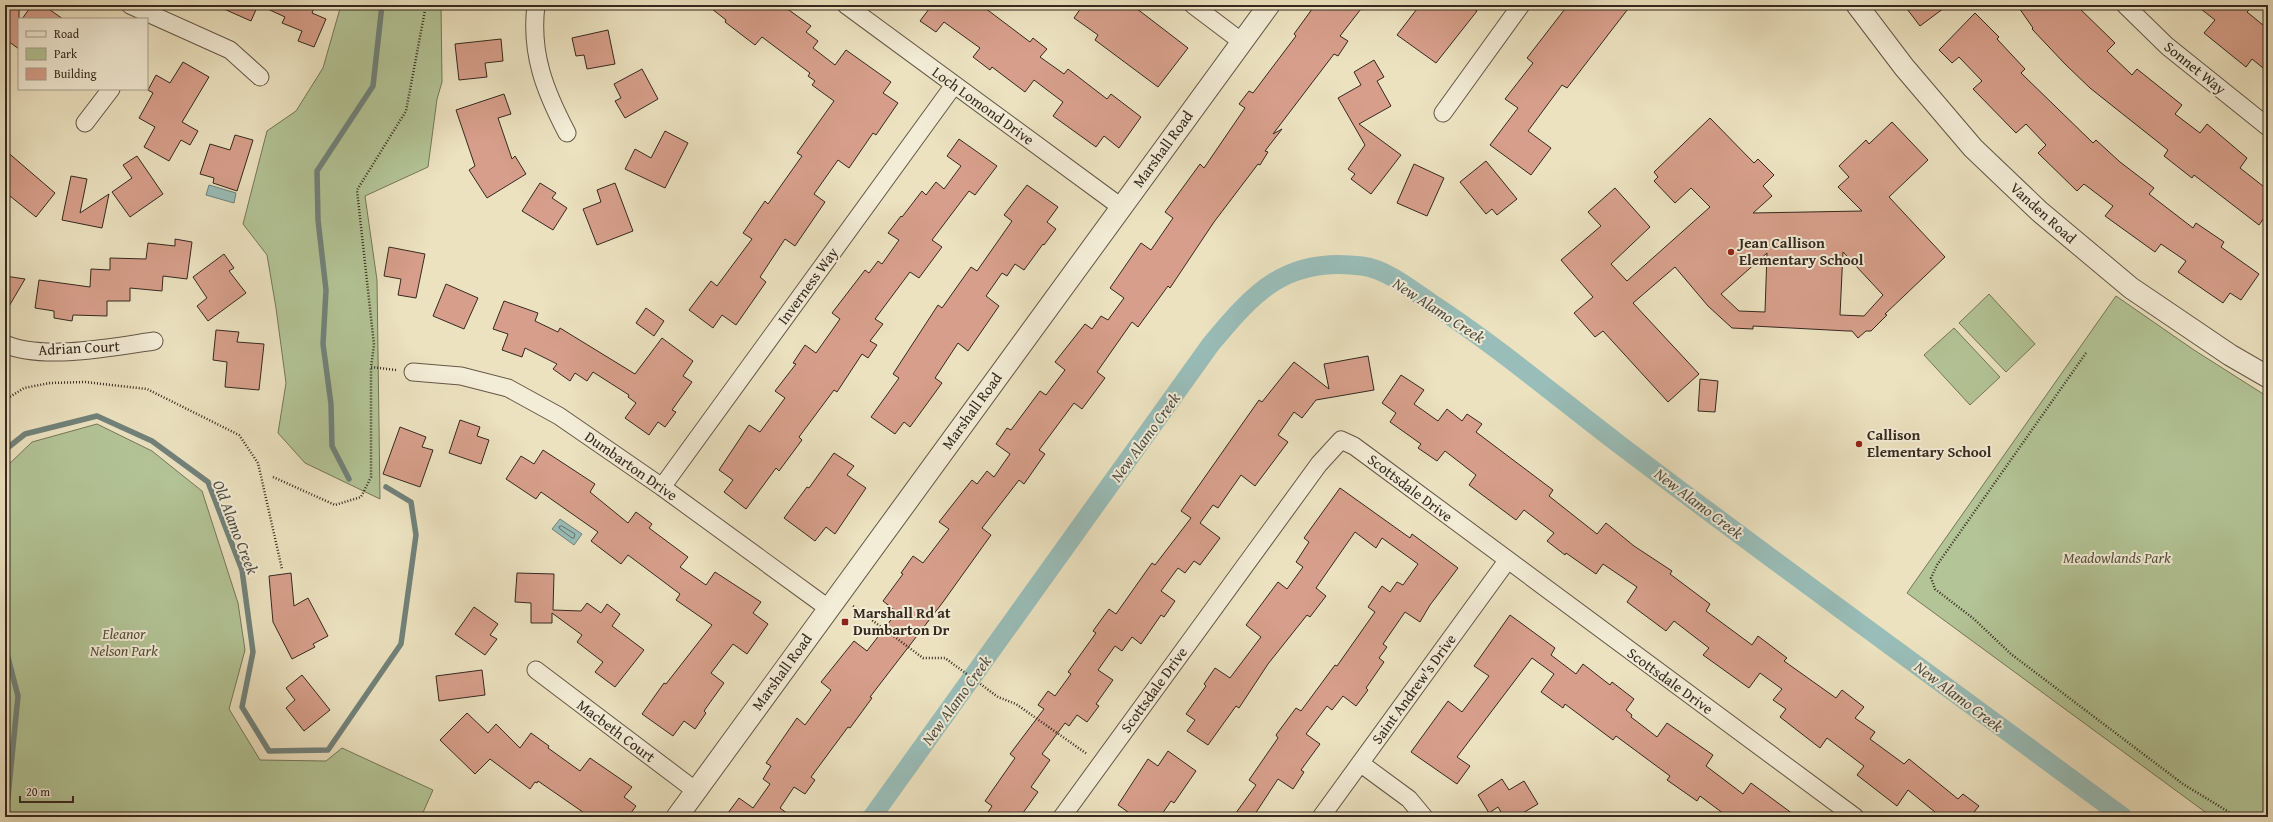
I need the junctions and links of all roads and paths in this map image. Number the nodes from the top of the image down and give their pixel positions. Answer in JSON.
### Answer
{"nodes":[{"id":1,"x":426,"y":5,"type":"edge"},
{"id":2,"x":536,"y":5,"type":"edge"},
{"id":3,"x":846,"y":5,"type":"edge"},
{"id":4,"x":1193,"y":5,"type":"edge"},
{"id":5,"x":1268,"y":5,"type":"edge"},
{"id":6,"x":1521,"y":5,"type":"edge"},
{"id":7,"x":1857,"y":5,"type":"edge"},
{"id":8,"x":2125,"y":5,"type":"edge"},
{"id":9,"x":137,"y":11,"type":"edge"},
{"id":10,"x":1242,"y":42,"type":"junction"},
{"id":11,"x":260,"y":77,"type":"dead end"},
{"id":12,"x":954,"y":85,"type":"junction"},
{"id":13,"x":110,"y":90,"type":"edge"},
{"id":14,"x":1443,"y":113,"type":"dead end"},
{"id":15,"x":85,"y":123,"type":"dead end"},
{"id":16,"x":2268,"y":127,"type":"edge"},
{"id":17,"x":567,"y":133,"type":"dead end"},
{"id":18,"x":1121,"y":207,"type":"junction"},
{"id":19,"x":154,"y":341,"type":"dead end"},
{"id":20,"x":5,"y":344,"type":"edge"},
{"id":21,"x":2086,"y":352,"type":"dead end"},
{"id":22,"x":370,"y":367,"type":"junction"},
{"id":23,"x":413,"y":372,"type":"joint"},
{"id":24,"x":2268,"y":377,"type":"edge"},
{"id":25,"x":5,"y":400,"type":"edge"},
{"id":26,"x":273,"y":477,"type":"dead end"},
{"id":27,"x":662,"y":487,"type":"junction"},
{"id":28,"x":1508,"y":560,"type":"junction"},
{"id":29,"x":282,"y":569,"type":"dead end"},
{"id":30,"x":833,"y":602,"type":"junction"},
{"id":31,"x":536,"y":670,"type":"dead end"},
{"id":32,"x":1360,"y":762,"type":"junction"},
{"id":33,"x":1100,"y":764,"type":"junction"},
{"id":34,"x":696,"y":791,"type":"junction"},
{"id":35,"x":677,"y":817,"type":"edge"},
{"id":36,"x":1062,"y":817,"type":"edge"},
{"id":37,"x":1321,"y":817,"type":"edge"},
{"id":38,"x":1424,"y":817,"type":"edge"},
{"id":39,"x":1855,"y":817,"type":"edge"},
{"id":40,"x":2237,"y":817,"type":"edge"}],
"edges":[{"from":1,"to":22,"type":"path"},
{"from":2,"to":17,"type":"street"},
{"from":3,"to":12,"type":"street","name":"Loch Lomond Drive"},
{"from":4,"to":10,"type":"street"},
{"from":5,"to":10,"type":"street","name":"Marshall Road"},
{"from":6,"to":14,"type":"street"},
{"from":7,"to":24,"type":"street","name":"Vanden Road"},
{"from":8,"to":16,"type":"street","name":"Sonnet Way"},
{"from":9,"to":11,"type":"street"},
{"from":10,"to":18,"type":"street","name":"Marshall Road"},
{"from":12,"to":18,"type":"street","name":"Loch Lomond Drive"},
{"from":12,"to":27,"type":"street","name":"Inverness Way"},
{"from":13,"to":15,"type":"street"},
{"from":18,"to":30,"type":"street","name":"Marshall Road"},
{"from":19,"to":20,"type":"street","name":"Adrian Court"},
{"from":21,"to":40,"type":"path"},
{"from":22,"to":23,"type":"path"},
{"from":22,"to":26,"type":"path"},
{"from":23,"to":27,"type":"street","name":"Dumbarton Drive"},
{"from":25,"to":29,"type":"path"},
{"from":27,"to":30,"type":"street","name":"Dumbarton Drive"},
{"from":28,"to":32,"type":"street","name":"Saint Andrew's Drive"},
{"from":28,"to":33,"type":"street","name":"Scottsdale Drive"},
{"from":28,"to":39,"type":"street","name":"Scottsdale Drive"},
{"from":30,"to":33,"type":"path"},
{"from":30,"to":34,"type":"street","name":"Marshall Road"},
{"from":31,"to":34,"type":"street","name":"Macbeth Court"},
{"from":32,"to":37,"type":"street","name":"Saint Andrew's Drive"},
{"from":32,"to":38,"type":"street"},
{"from":33,"to":36,"type":"street","name":"Scottsdale Drive"},
{"from":34,"to":35,"type":"street","name":"Marshall Road"}]}
